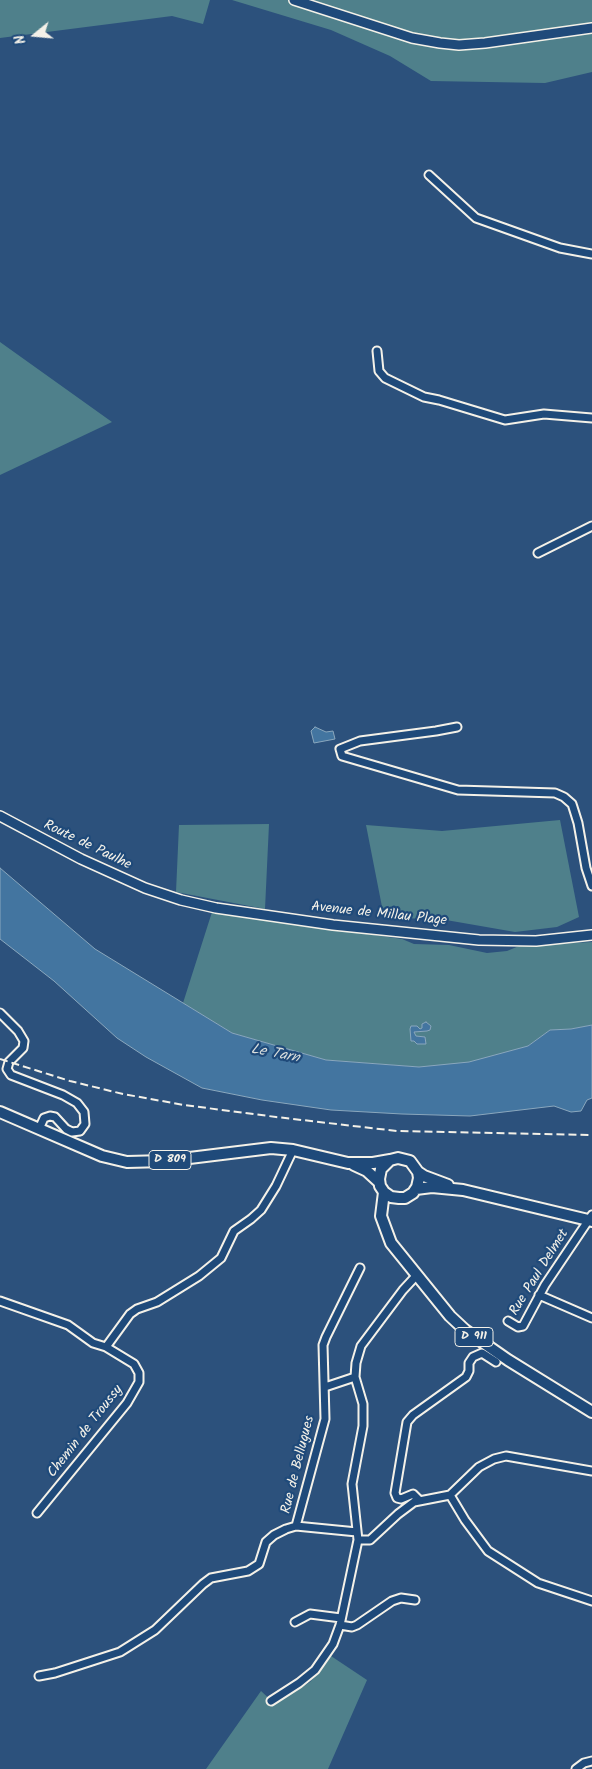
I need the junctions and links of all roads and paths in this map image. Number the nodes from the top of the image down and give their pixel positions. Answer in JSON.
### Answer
{"nodes":[{"id":1,"x":294,"y":0,"type":"edge"},
{"id":2,"x":592,"y":28,"type":"edge"},
{"id":3,"x":429,"y":175,"type":"dead end"},
{"id":4,"x":592,"y":254,"type":"edge"},
{"id":5,"x":376,"y":350,"type":"dead end"},
{"id":6,"x":592,"y":418,"type":"edge"},
{"id":7,"x":592,"y":526,"type":"edge"},
{"id":8,"x":538,"y":553,"type":"dead end"},
{"id":9,"x":457,"y":727,"type":"dead end"},
{"id":10,"x":0,"y":816,"type":"edge"},
{"id":11,"x":592,"y":886,"type":"edge"},
{"id":12,"x":165,"y":896,"type":"joint"},
{"id":13,"x":592,"y":934,"type":"edge"},
{"id":14,"x":0,"y":1013,"type":"edge"},
{"id":15,"x":0,"y":1112,"type":"edge"},
{"id":16,"x":39,"y":1129,"type":"junction"},
{"id":17,"x":293,"y":1150,"type":"junction"},
{"id":18,"x":390,"y":1160,"type":"junction"},
{"id":19,"x":348,"y":1162,"type":"junction"},
{"id":20,"x":418,"y":1172,"type":"junction"},
{"id":21,"x":382,"y":1187,"type":"junction"},
{"id":22,"x":416,"y":1189,"type":"junction"},
{"id":23,"x":463,"y":1190,"type":"junction"},
{"id":24,"x":399,"y":1198,"type":"junction"},
{"id":25,"x":591,"y":1219,"type":"edge"},
{"id":26,"x":386,"y":1230,"type":"junction"},
{"id":27,"x":360,"y":1268,"type":"dead end"},
{"id":28,"x":416,"y":1276,"type":"junction"},
{"id":29,"x":539,"y":1295,"type":"junction"},
{"id":30,"x":0,"y":1301,"type":"edge"},
{"id":31,"x":592,"y":1318,"type":"edge"},
{"id":32,"x":508,"y":1321,"type":"dead end"},
{"id":33,"x":106,"y":1347,"type":"junction"},
{"id":34,"x":496,"y":1362,"type":"dead end"},
{"id":35,"x":355,"y":1377,"type":"junction"},
{"id":36,"x":325,"y":1387,"type":"junction"},
{"id":37,"x":592,"y":1412,"type":"edge"},
{"id":38,"x":592,"y":1471,"type":"edge"},
{"id":39,"x":450,"y":1495,"type":"junction"},
{"id":40,"x":419,"y":1500,"type":"junction"},
{"id":41,"x":37,"y":1513,"type":"dead end"},
{"id":42,"x":296,"y":1526,"type":"junction"},
{"id":43,"x":357,"y":1536,"type":"junction"},
{"id":44,"x":414,"y":1600,"type":"dead end"},
{"id":45,"x":592,"y":1602,"type":"edge"},
{"id":46,"x":295,"y":1622,"type":"dead end"},
{"id":47,"x":340,"y":1622,"type":"junction"},
{"id":48,"x":39,"y":1676,"type":"dead end"},
{"id":49,"x":271,"y":1700,"type":"dead end"},
{"id":50,"x":592,"y":1761,"type":"edge"},
{"id":51,"x":576,"y":1769,"type":"edge"}],
"edges":[{"from":1,"to":2,"type":"street"},
{"from":3,"to":4,"type":"street"},
{"from":5,"to":6,"type":"street"},
{"from":7,"to":8,"type":"street"},
{"from":9,"to":11,"type":"street"},
{"from":10,"to":12,"type":"street","name":"Route de Paulhe"},
{"from":12,"to":13,"type":"street","name":"Avenue de Millau Plage"},
{"from":14,"to":16,"type":"street"},
{"from":15,"to":16,"type":"main road","number":"D 809"},
{"from":16,"to":17,"type":"main road","number":"D 809"},
{"from":17,"to":19,"type":"main road","number":"D 809"},
{"from":17,"to":33,"type":"street"},
{"from":18,"to":19,"type":"main road","number":"D 809"},
{"from":18,"to":20,"type":"main road"},
{"from":18,"to":21,"type":"main road"},
{"from":19,"to":21,"type":"main road","number":"D 809"},
{"from":20,"to":22,"type":"main road"},
{"from":20,"to":23,"type":"main road"},
{"from":21,"to":24,"type":"main road"},
{"from":21,"to":26,"type":"main road","number":"D 911"},
{"from":22,"to":23,"type":"main road"},
{"from":22,"to":24,"type":"main road"},
{"from":23,"to":25,"type":"main road"},
{"from":24,"to":26,"type":"main road"},
{"from":25,"to":29,"type":"street","name":"Rue Paul Delmet"},
{"from":26,"to":28,"type":"main road","number":"D 911"},
{"from":27,"to":36,"type":"street","name":"Rue de Bellugues"},
{"from":28,"to":35,"type":"street"},
{"from":28,"to":37,"type":"main road","number":"D 911"},
{"from":29,"to":31,"type":"street"},
{"from":29,"to":32,"type":"street","name":"Rue Paul Delmet"},
{"from":30,"to":33,"type":"street"},
{"from":33,"to":41,"type":"street","name":"Chemin de Troussy"},
{"from":34,"to":40,"type":"street"},
{"from":35,"to":36,"type":"street"},
{"from":35,"to":43,"type":"street"},
{"from":36,"to":42,"type":"street","name":"Rue de Bellugues"},
{"from":38,"to":39,"type":"street"},
{"from":39,"to":40,"type":"street"},
{"from":39,"to":45,"type":"street"},
{"from":40,"to":43,"type":"street"},
{"from":42,"to":43,"type":"street"},
{"from":42,"to":48,"type":"street"},
{"from":43,"to":47,"type":"street"},
{"from":44,"to":47,"type":"street"},
{"from":46,"to":47,"type":"street"},
{"from":47,"to":49,"type":"street"},
{"from":50,"to":51,"type":"street"}]}
